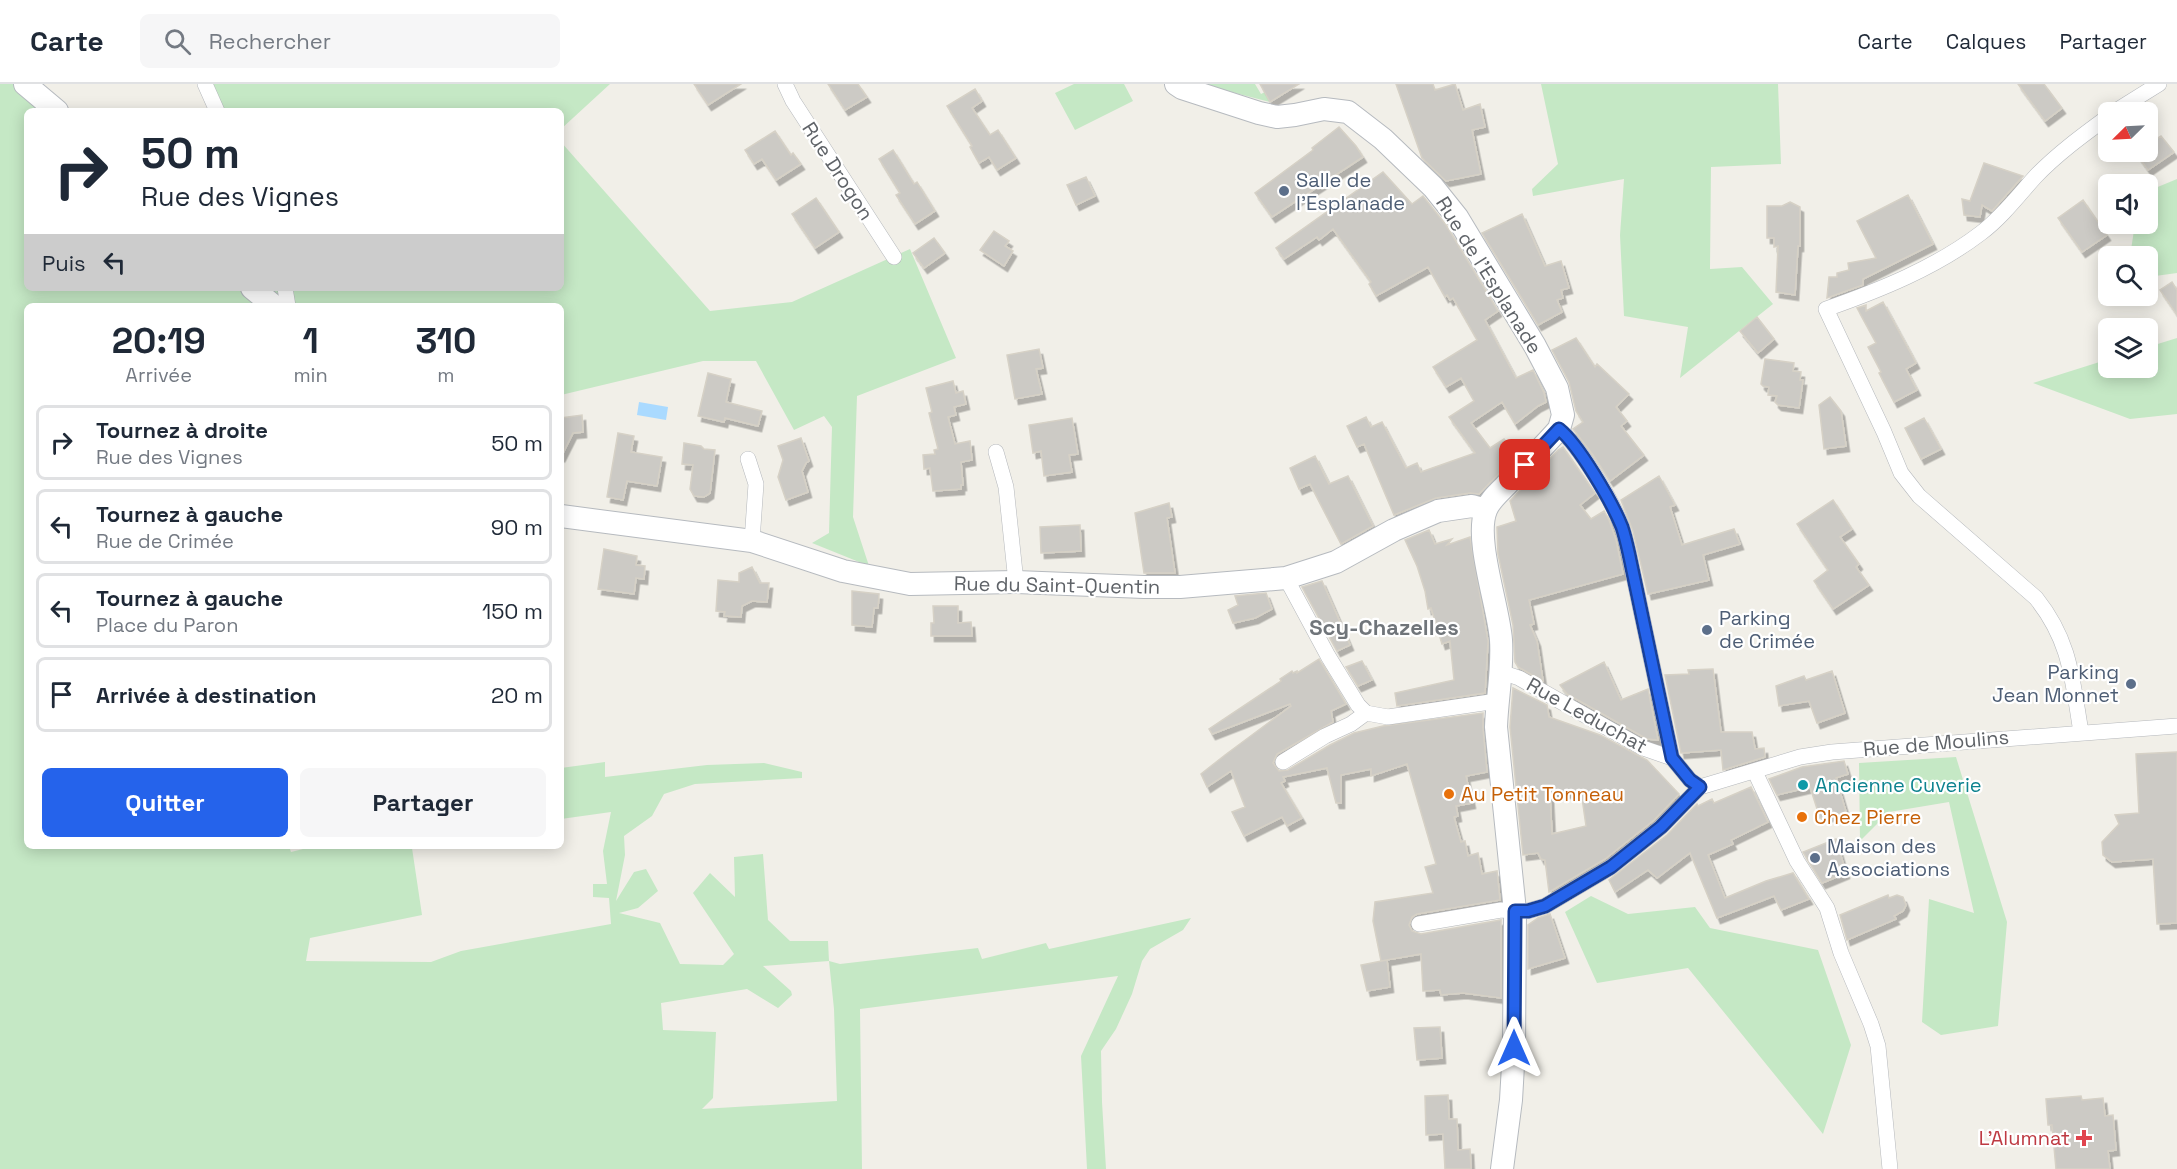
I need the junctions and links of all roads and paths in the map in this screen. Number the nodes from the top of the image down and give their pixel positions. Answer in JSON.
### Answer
{"nodes":[{"id":1,"x":26,"y":84,"type":"edge"},
{"id":2,"x":205,"y":84,"type":"edge"},
{"id":3,"x":785,"y":84,"type":"edge"},
{"id":4,"x":1176,"y":84,"type":"edge"},
{"id":5,"x":2159,"y":84,"type":"edge"},
{"id":6,"x":2130,"y":102,"type":"edge"},
{"id":7,"x":54,"y":108,"type":"edge"},
{"id":8,"x":216,"y":108,"type":"edge"},
{"id":9,"x":2098,"y":125,"type":"edge"},
{"id":10,"x":894,"y":257,"type":"dead end"},
{"id":11,"x":256,"y":291,"type":"edge"},
{"id":12,"x":270,"y":303,"type":"edge"},
{"id":13,"x":1559,"y":429,"type":"junction"},
{"id":14,"x":996,"y":452,"type":"dead end"},
{"id":15,"x":748,"y":459,"type":"dead end"},
{"id":16,"x":1486,"y":510,"type":"junction"},
{"id":17,"x":564,"y":516,"type":"edge"},
{"id":18,"x":753,"y":541,"type":"junction"},
{"id":19,"x":1286,"y":578,"type":"junction"},
{"id":20,"x":1016,"y":582,"type":"junction"},
{"id":21,"x":1502,"y":672,"type":"junction"},
{"id":22,"x":1497,"y":701,"type":"junction"},
{"id":23,"x":1366,"y":713,"type":"junction"},
{"id":24,"x":2177,"y":726,"type":"edge"},
{"id":25,"x":2081,"y":732,"type":"junction"},
{"id":26,"x":1672,"y":758,"type":"junction"},
{"id":27,"x":1283,"y":762,"type":"dead end"},
{"id":28,"x":1755,"y":772,"type":"junction"},
{"id":29,"x":1700,"y":787,"type":"junction"},
{"id":30,"x":1515,"y":911,"type":"junction"},
{"id":31,"x":1419,"y":924,"type":"dead end"},
{"id":32,"x":1502,"y":1169,"type":"edge"},
{"id":33,"x":1890,"y":1169,"type":"edge"}],
"edges":[{"from":1,"to":7,"type":"street"},
{"from":2,"to":8,"type":"street"},
{"from":3,"to":10,"type":"street","name":"Rue Drogon"},
{"from":4,"to":13,"type":"street","name":"Rue de l'Esplanade"},
{"from":5,"to":6,"type":"street"},
{"from":9,"to":25,"type":"street"},
{"from":11,"to":12,"type":"street"},
{"from":13,"to":16,"type":"street"},
{"from":13,"to":26,"type":"street"},
{"from":14,"to":20,"type":"street"},
{"from":15,"to":18,"type":"street"},
{"from":16,"to":19,"type":"street","name":"Rue du Saint-Quentin"},
{"from":16,"to":21,"type":"street"},
{"from":17,"to":18,"type":"street","name":"Rue du Saint-Quentin"},
{"from":18,"to":20,"type":"street","name":"Rue du Saint-Quentin"},
{"from":19,"to":20,"type":"street","name":"Rue du Saint-Quentin"},
{"from":19,"to":23,"type":"street"},
{"from":21,"to":22,"type":"street"},
{"from":21,"to":26,"type":"street","name":"Rue Leduchat"},
{"from":22,"to":23,"type":"street"},
{"from":22,"to":30,"type":"street"},
{"from":23,"to":27,"type":"street"},
{"from":24,"to":25,"type":"street","name":"Rue de Moulins"},
{"from":25,"to":28,"type":"street","name":"Rue de Moulins"},
{"from":26,"to":29,"type":"street"},
{"from":28,"to":29,"type":"street","name":"Rue de Moulins"},
{"from":28,"to":33,"type":"street"},
{"from":29,"to":30,"type":"street"},
{"from":30,"to":31,"type":"street"},
{"from":30,"to":32,"type":"street"}]}
